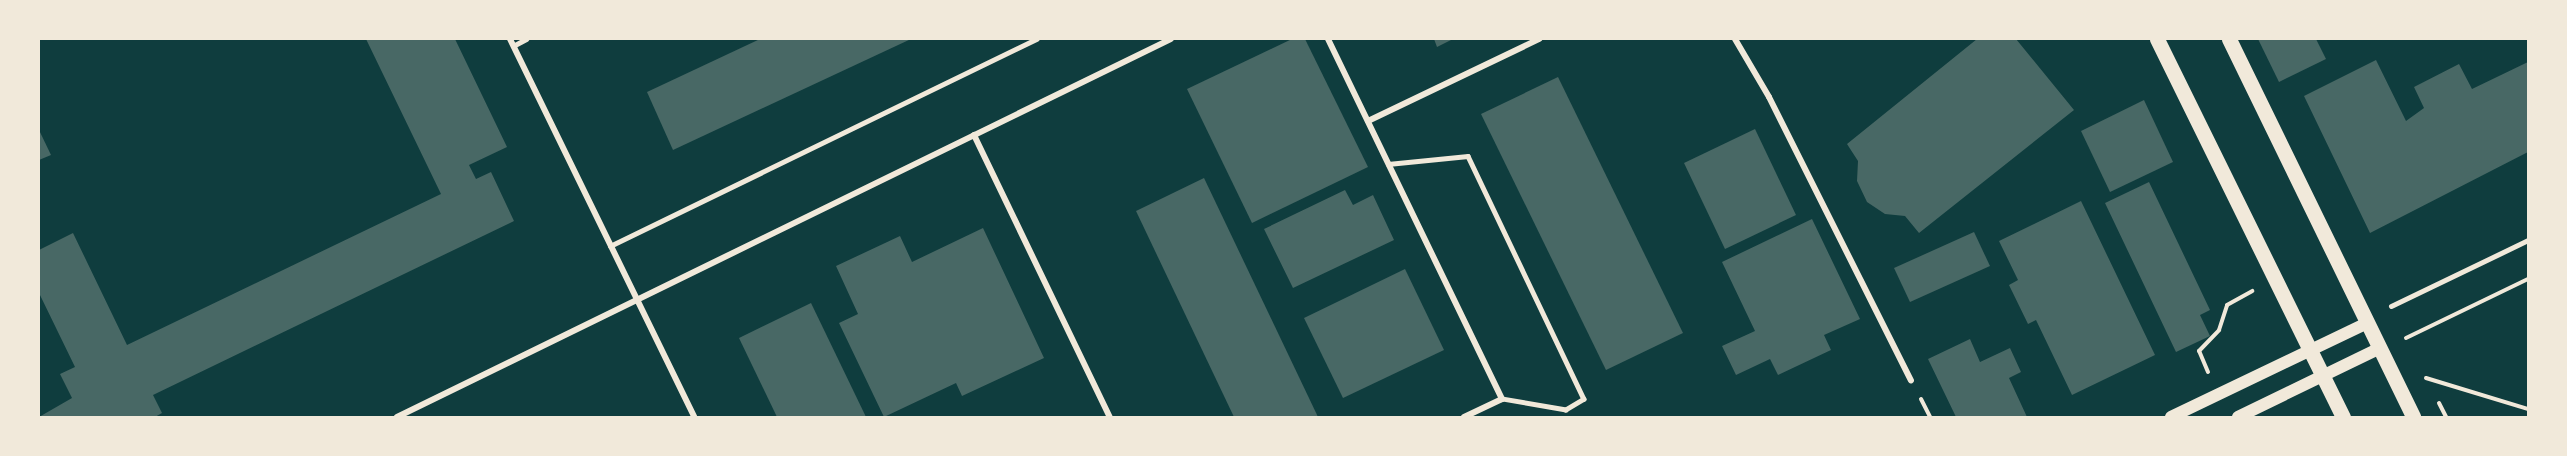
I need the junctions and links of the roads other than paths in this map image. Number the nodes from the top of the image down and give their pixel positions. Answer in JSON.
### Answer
{"nodes":[{"id":1,"x":526,"y":39,"type":"edge"},
{"id":2,"x":1036,"y":39,"type":"edge"},
{"id":3,"x":1171,"y":39,"type":"edge"},
{"id":4,"x":1329,"y":39,"type":"edge"},
{"id":5,"x":1539,"y":39,"type":"edge"},
{"id":6,"x":1735,"y":39,"type":"edge"},
{"id":7,"x":2157,"y":39,"type":"edge"},
{"id":8,"x":2229,"y":39,"type":"edge"},
{"id":9,"x":511,"y":42,"type":"edge"},
{"id":10,"x":1368,"y":121,"type":"junction"},
{"id":11,"x":974,"y":135,"type":"junction"},
{"id":12,"x":1388,"y":164,"type":"junction"},
{"id":13,"x":2528,"y":240,"type":"edge"},
{"id":14,"x":610,"y":246,"type":"junction"},
{"id":15,"x":637,"y":300,"type":"junction"},
{"id":16,"x":2391,"y":306,"type":"dead end"},
{"id":17,"x":2367,"y":323,"type":"junction"},
{"id":18,"x":2380,"y":348,"type":"junction"},
{"id":19,"x":2309,"y":351,"type":"junction"},
{"id":20,"x":2322,"y":376,"type":"junction"},
{"id":21,"x":1911,"y":380,"type":"dead end"},
{"id":22,"x":1502,"y":399,"type":"junction"},
{"id":23,"x":397,"y":417,"type":"edge"},
{"id":24,"x":694,"y":417,"type":"edge"},
{"id":25,"x":1110,"y":417,"type":"edge"},
{"id":26,"x":1464,"y":417,"type":"edge"},
{"id":27,"x":2171,"y":417,"type":"edge"},
{"id":28,"x":2238,"y":417,"type":"edge"},
{"id":29,"x":2343,"y":417,"type":"edge"},
{"id":30,"x":2413,"y":417,"type":"edge"}],
"edges":[{"from":1,"to":9,"type":"lane"},
{"from":2,"to":14,"type":"lane"},
{"from":3,"to":11,"type":"street"},
{"from":4,"to":10,"type":"street"},
{"from":5,"to":10,"type":"street"},
{"from":6,"to":21,"type":"street"},
{"from":7,"to":19,"type":"main road"},
{"from":8,"to":17,"type":"main road"},
{"from":9,"to":14,"type":"street"},
{"from":10,"to":12,"type":"street"},
{"from":11,"to":15,"type":"street"},
{"from":11,"to":25,"type":"street"},
{"from":12,"to":22,"type":"street"},
{"from":12,"to":22,"type":"lane"},
{"from":13,"to":16,"type":"street"},
{"from":14,"to":15,"type":"street"},
{"from":15,"to":23,"type":"street"},
{"from":15,"to":24,"type":"street"},
{"from":17,"to":18,"type":"main road"},
{"from":17,"to":19,"type":"main road"},
{"from":18,"to":20,"type":"main road"},
{"from":18,"to":30,"type":"main road"},
{"from":19,"to":20,"type":"main road"},
{"from":19,"to":27,"type":"main road"},
{"from":20,"to":28,"type":"main road"},
{"from":20,"to":29,"type":"main road"},
{"from":22,"to":26,"type":"street"}]}
